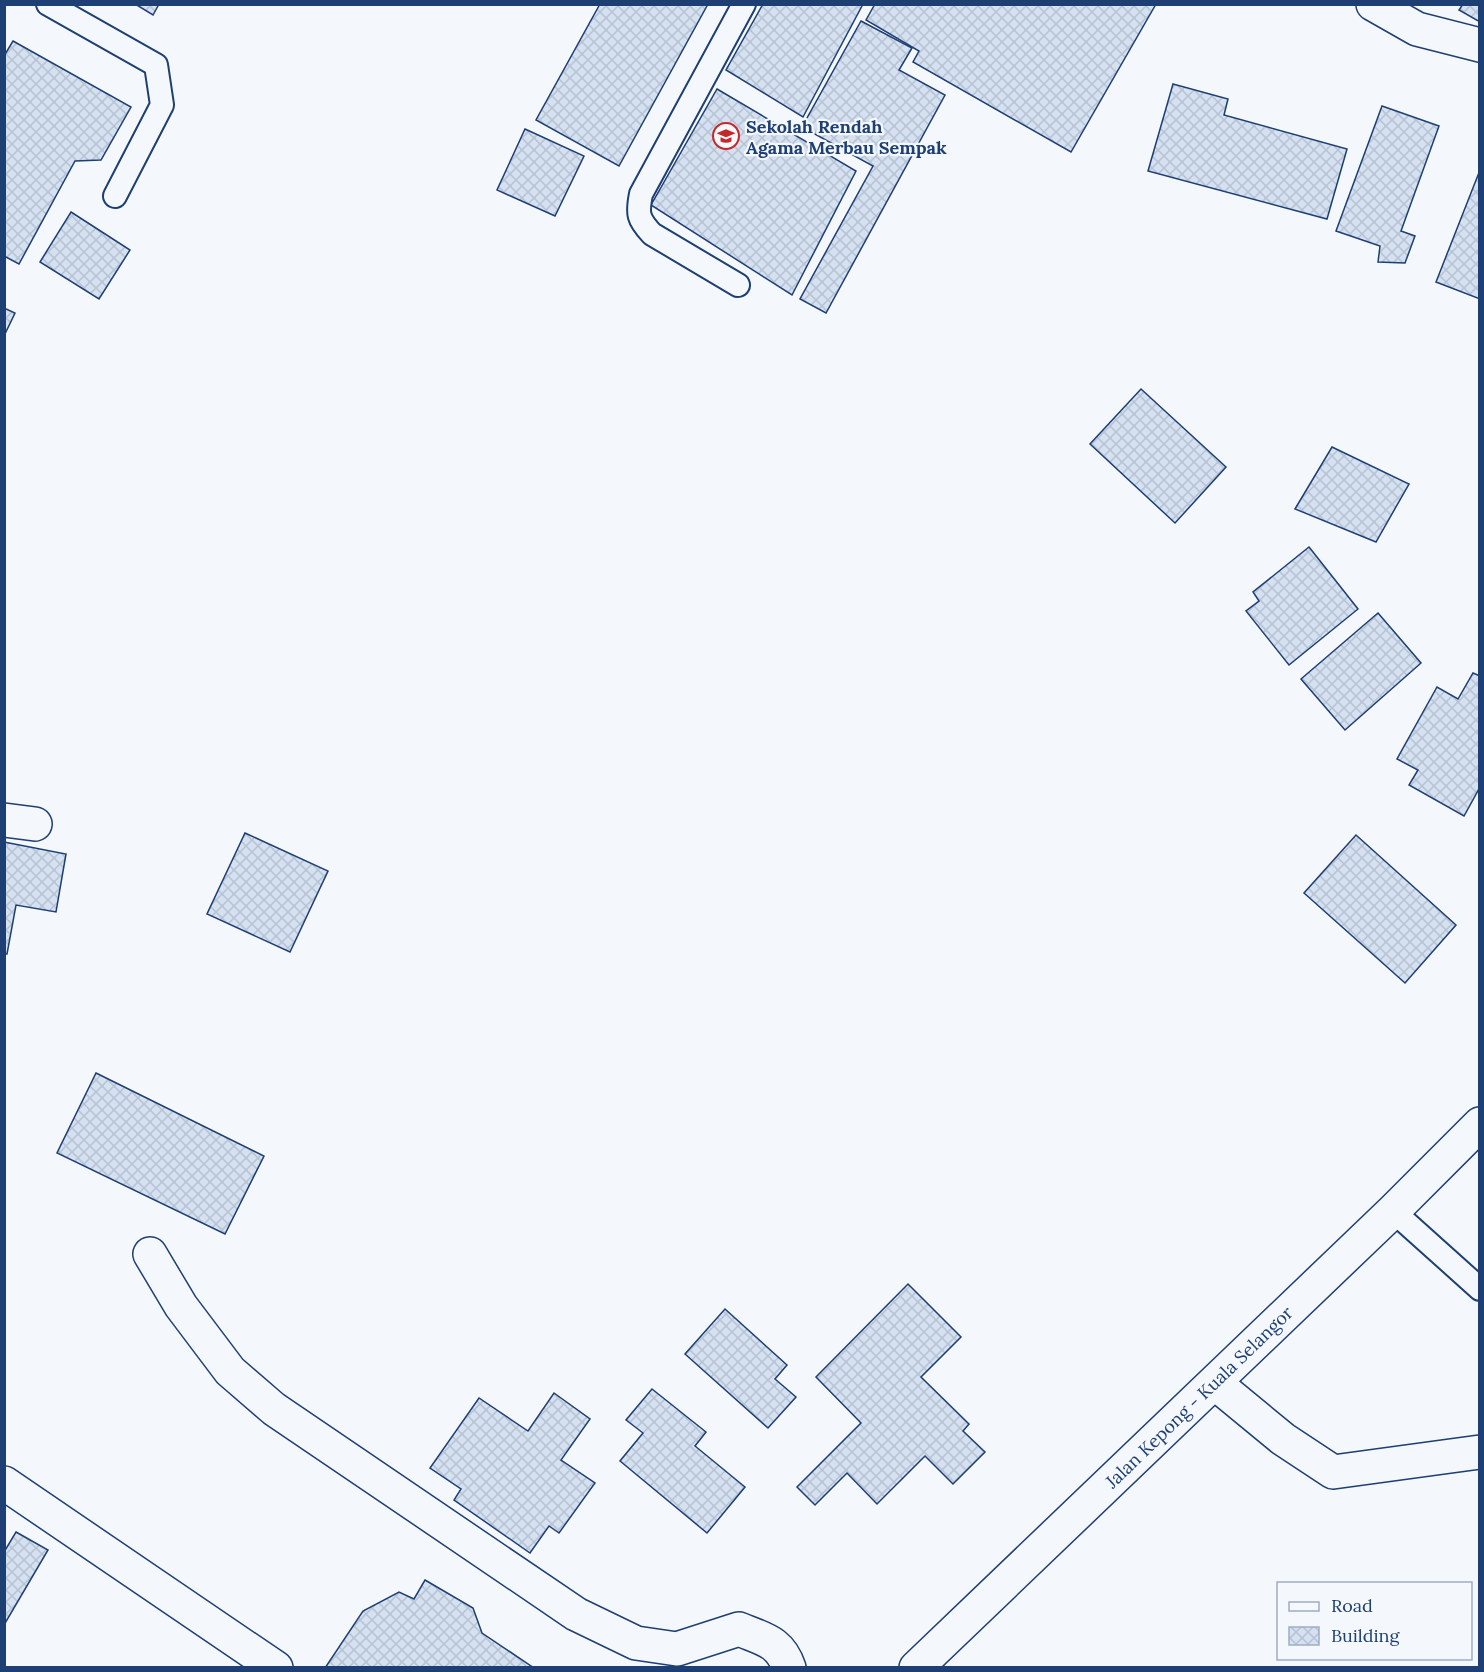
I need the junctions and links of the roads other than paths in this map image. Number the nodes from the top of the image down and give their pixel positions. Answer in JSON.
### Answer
{"nodes":[{"id":1,"x":48,"y":4,"type":"edge"},
{"id":2,"x":744,"y":4,"type":"edge"},
{"id":3,"x":1373,"y":4,"type":"edge"},
{"id":4,"x":1479,"y":45,"type":"edge"},
{"id":5,"x":115,"y":196,"type":"dead end"},
{"id":6,"x":738,"y":285,"type":"dead end"},
{"id":7,"x":1479,"y":1124,"type":"edge"},
{"id":8,"x":1393,"y":1211,"type":"junction"},
{"id":9,"x":150,"y":1254,"type":"dead end"},
{"id":10,"x":1479,"y":1289,"type":"edge"},
{"id":11,"x":1215,"y":1383,"type":"junction"},
{"id":12,"x":1479,"y":1452,"type":"edge"},
{"id":13,"x":4,"y":1483,"type":"edge"},
{"id":14,"x":276,"y":1668,"type":"edge"},
{"id":15,"x":789,"y":1668,"type":"edge"},
{"id":16,"x":916,"y":1668,"type":"edge"}],
"edges":[{"from":1,"to":5,"type":"lane"},
{"from":2,"to":6,"type":"lane"},
{"from":3,"to":4,"type":"main road"},
{"from":7,"to":8,"type":"main road","name":"Jalan Kepong - Kuala Selangor"},
{"from":8,"to":10,"type":"lane"},
{"from":8,"to":11,"type":"main road","name":"Jalan Kepong - Kuala Selangor"},
{"from":9,"to":15,"type":"main road"},
{"from":11,"to":12,"type":"main road"},
{"from":11,"to":16,"type":"main road","name":"Jalan Kepong - Kuala Selangor"},
{"from":13,"to":14,"type":"main road"}]}
